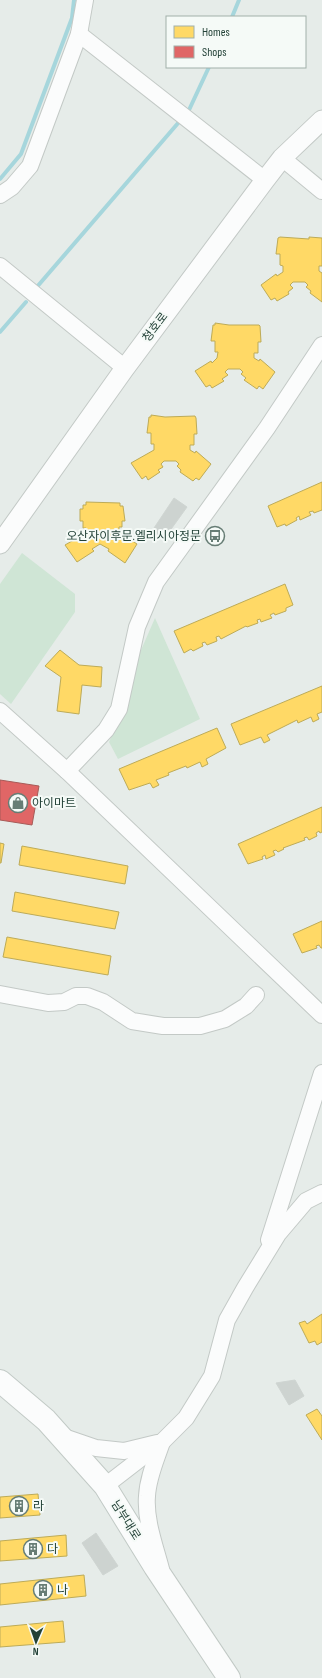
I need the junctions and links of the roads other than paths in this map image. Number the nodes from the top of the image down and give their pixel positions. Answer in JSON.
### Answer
{"nodes":[{"id":1,"x":85,"y":0,"type":"edge"},
{"id":2,"x":79,"y":34,"type":"junction"},
{"id":3,"x":322,"y":120,"type":"edge"},
{"id":4,"x":282,"y":158,"type":"junction"},
{"id":5,"x":265,"y":180,"type":"junction"},
{"id":6,"x":322,"y":191,"type":"edge"},
{"id":7,"x":0,"y":195,"type":"edge"},
{"id":8,"x":0,"y":266,"type":"edge"},
{"id":9,"x":322,"y":345,"type":"edge"},
{"id":10,"x":125,"y":368,"type":"junction"},
{"id":11,"x":0,"y":544,"type":"edge"},
{"id":12,"x":0,"y":710,"type":"edge"},
{"id":13,"x":67,"y":771,"type":"junction"},
{"id":14,"x":0,"y":994,"type":"edge"},
{"id":15,"x":256,"y":995,"type":"dead end"},
{"id":16,"x":322,"y":1015,"type":"edge"},
{"id":17,"x":322,"y":1073,"type":"edge"},
{"id":18,"x":285,"y":1190,"type":"junction"},
{"id":19,"x":322,"y":1193,"type":"edge"},
{"id":20,"x":306,"y":1201,"type":"junction"},
{"id":21,"x":263,"y":1259,"type":"junction"},
{"id":22,"x":0,"y":1380,"type":"edge"},
{"id":23,"x":60,"y":1436,"type":"junction"},
{"id":24,"x":162,"y":1442,"type":"junction"},
{"id":25,"x":105,"y":1486,"type":"junction"},
{"id":26,"x":163,"y":1579,"type":"junction"},
{"id":27,"x":228,"y":1675,"type":"edge"}],
"edges":[{"from":1,"to":2,"type":"street"},
{"from":2,"to":5,"type":"street"},
{"from":2,"to":7,"type":"street"},
{"from":3,"to":4,"type":"street","name":"청호로"},
{"from":4,"to":5,"type":"street","name":"청호로"},
{"from":4,"to":6,"type":"street"},
{"from":5,"to":10,"type":"street","name":"청호로"},
{"from":8,"to":10,"type":"street"},
{"from":9,"to":13,"type":"street"},
{"from":10,"to":11,"type":"street","name":"청호로"},
{"from":12,"to":13,"type":"street"},
{"from":13,"to":16,"type":"street"},
{"from":14,"to":15,"type":"street"},
{"from":17,"to":18,"type":"street"},
{"from":18,"to":20,"type":"street"},
{"from":18,"to":21,"type":"street"},
{"from":19,"to":20,"type":"street"},
{"from":20,"to":21,"type":"street"},
{"from":21,"to":24,"type":"street"},
{"from":22,"to":23,"type":"main road","name":"남부대로"},
{"from":23,"to":24,"type":"street"},
{"from":23,"to":25,"type":"main road","name":"남부대로"},
{"from":24,"to":25,"type":"street"},
{"from":24,"to":26,"type":"street"},
{"from":25,"to":26,"type":"main road","name":"남부대로"},
{"from":26,"to":27,"type":"main road","name":"남부대로"}]}
